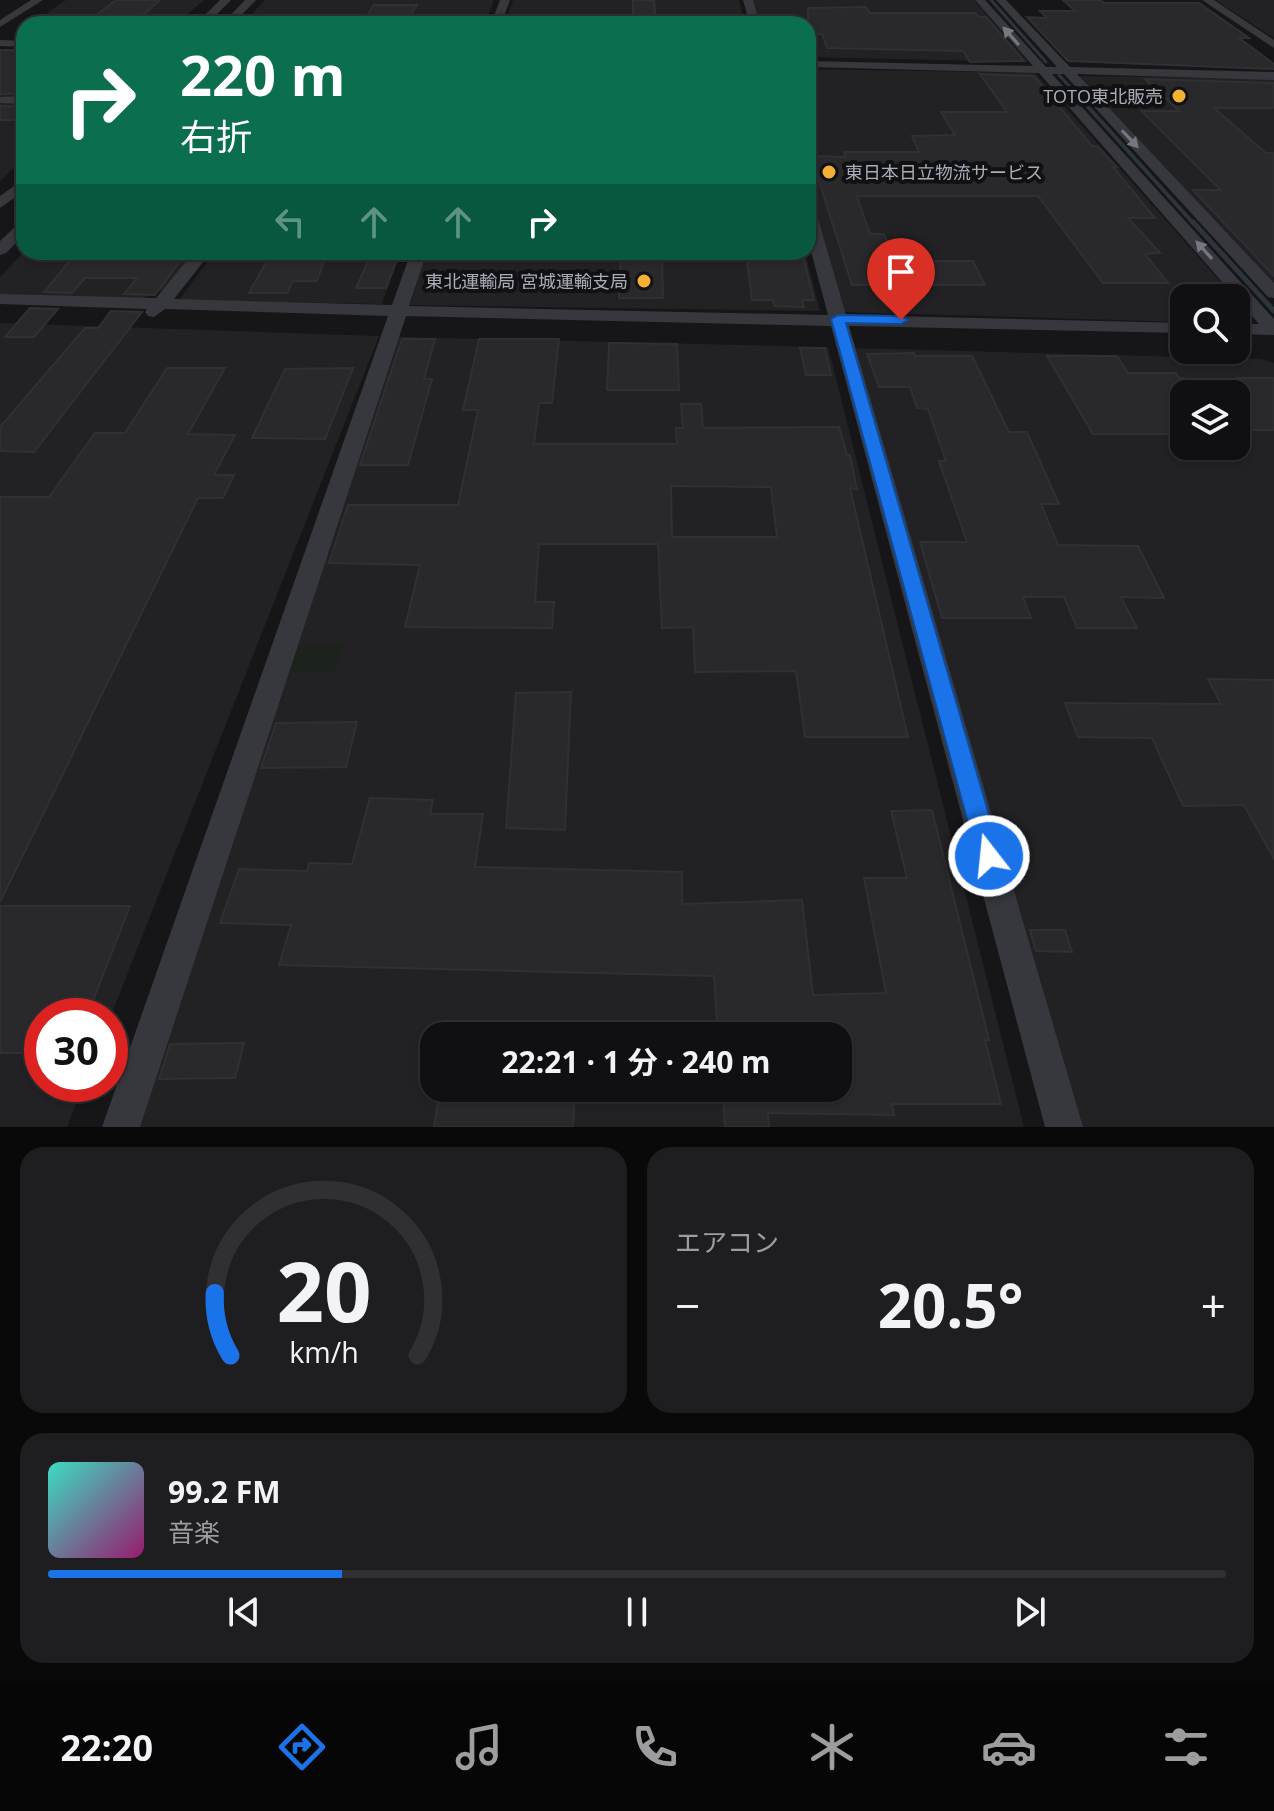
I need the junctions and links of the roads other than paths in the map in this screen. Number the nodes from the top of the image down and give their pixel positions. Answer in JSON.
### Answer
{"nodes":[{"id":1,"x":38,"y":0,"type":"edge"},
{"id":2,"x":226,"y":0,"type":"edge"},
{"id":3,"x":251,"y":0,"type":"edge"},
{"id":4,"x":980,"y":0,"type":"edge"},
{"id":5,"x":1001,"y":0,"type":"edge"},
{"id":6,"x":1207,"y":0,"type":"edge"},
{"id":7,"x":209,"y":16,"type":"edge"},
{"id":8,"x":235,"y":16,"type":"edge"},
{"id":9,"x":0,"y":24,"type":"edge"},
{"id":10,"x":1274,"y":45,"type":"edge"},
{"id":11,"x":816,"y":61,"type":"edge"},
{"id":12,"x":1040,"y":69,"type":"junction"},
{"id":13,"x":1065,"y":69,"type":"junction"},
{"id":14,"x":1274,"y":73,"type":"edge"},
{"id":15,"x":16,"y":190,"type":"edge"},
{"id":16,"x":0,"y":204,"type":"edge"},
{"id":17,"x":16,"y":234,"type":"edge"},
{"id":18,"x":816,"y":240,"type":"edge"},
{"id":19,"x":0,"y":250,"type":"edge"},
{"id":20,"x":196,"y":260,"type":"edge"},
{"id":21,"x":416,"y":260,"type":"edge"},
{"id":22,"x":1274,"y":293,"type":"edge"},
{"id":23,"x":0,"y":299,"type":"edge"},
{"id":24,"x":155,"y":310,"type":"junction"},
{"id":25,"x":0,"y":314,"type":"edge"},
{"id":26,"x":398,"y":316,"type":"junction"},
{"id":27,"x":840,"y":325,"type":"junction"},
{"id":28,"x":1170,"y":328,"type":"edge"},
{"id":29,"x":1250,"y":329,"type":"edge"},
{"id":30,"x":1274,"y":330,"type":"edge"},
{"id":31,"x":1170,"y":339,"type":"edge"},
{"id":32,"x":1250,"y":342,"type":"edge"},
{"id":33,"x":1274,"y":343,"type":"edge"},
{"id":34,"x":121,"y":1127,"type":"edge"},
{"id":35,"x":1064,"y":1127,"type":"edge"}],
"edges":[{"from":1,"to":9,"type":"street"},
{"from":2,"to":7,"type":"street"},
{"from":3,"to":8,"type":"street"},
{"from":12,"to":4,"type":"street","one_way":true},
{"from":5,"to":13,"type":"street"},
{"from":6,"to":10,"type":"street"},
{"from":11,"to":12,"type":"street"},
{"from":12,"to":13,"type":"street"},
{"from":30,"to":12,"type":"street","one_way":true},
{"from":13,"to":14,"type":"street"},
{"from":13,"to":22,"type":"street","one_way":true},
{"from":15,"to":16,"type":"street"},
{"from":17,"to":19,"type":"street"},
{"from":18,"to":27,"type":"street"},
{"from":20,"to":24,"type":"street"},
{"from":21,"to":26,"type":"street"},
{"from":23,"to":24,"type":"street"},
{"from":24,"to":25,"type":"street"},
{"from":24,"to":26,"type":"street"},
{"from":26,"to":27,"type":"street"},
{"from":26,"to":34,"type":"street"},
{"from":27,"to":28,"type":"street"},
{"from":27,"to":31,"type":"street"},
{"from":27,"to":35,"type":"street"},
{"from":29,"to":30,"type":"street"},
{"from":32,"to":33,"type":"street"}]}
